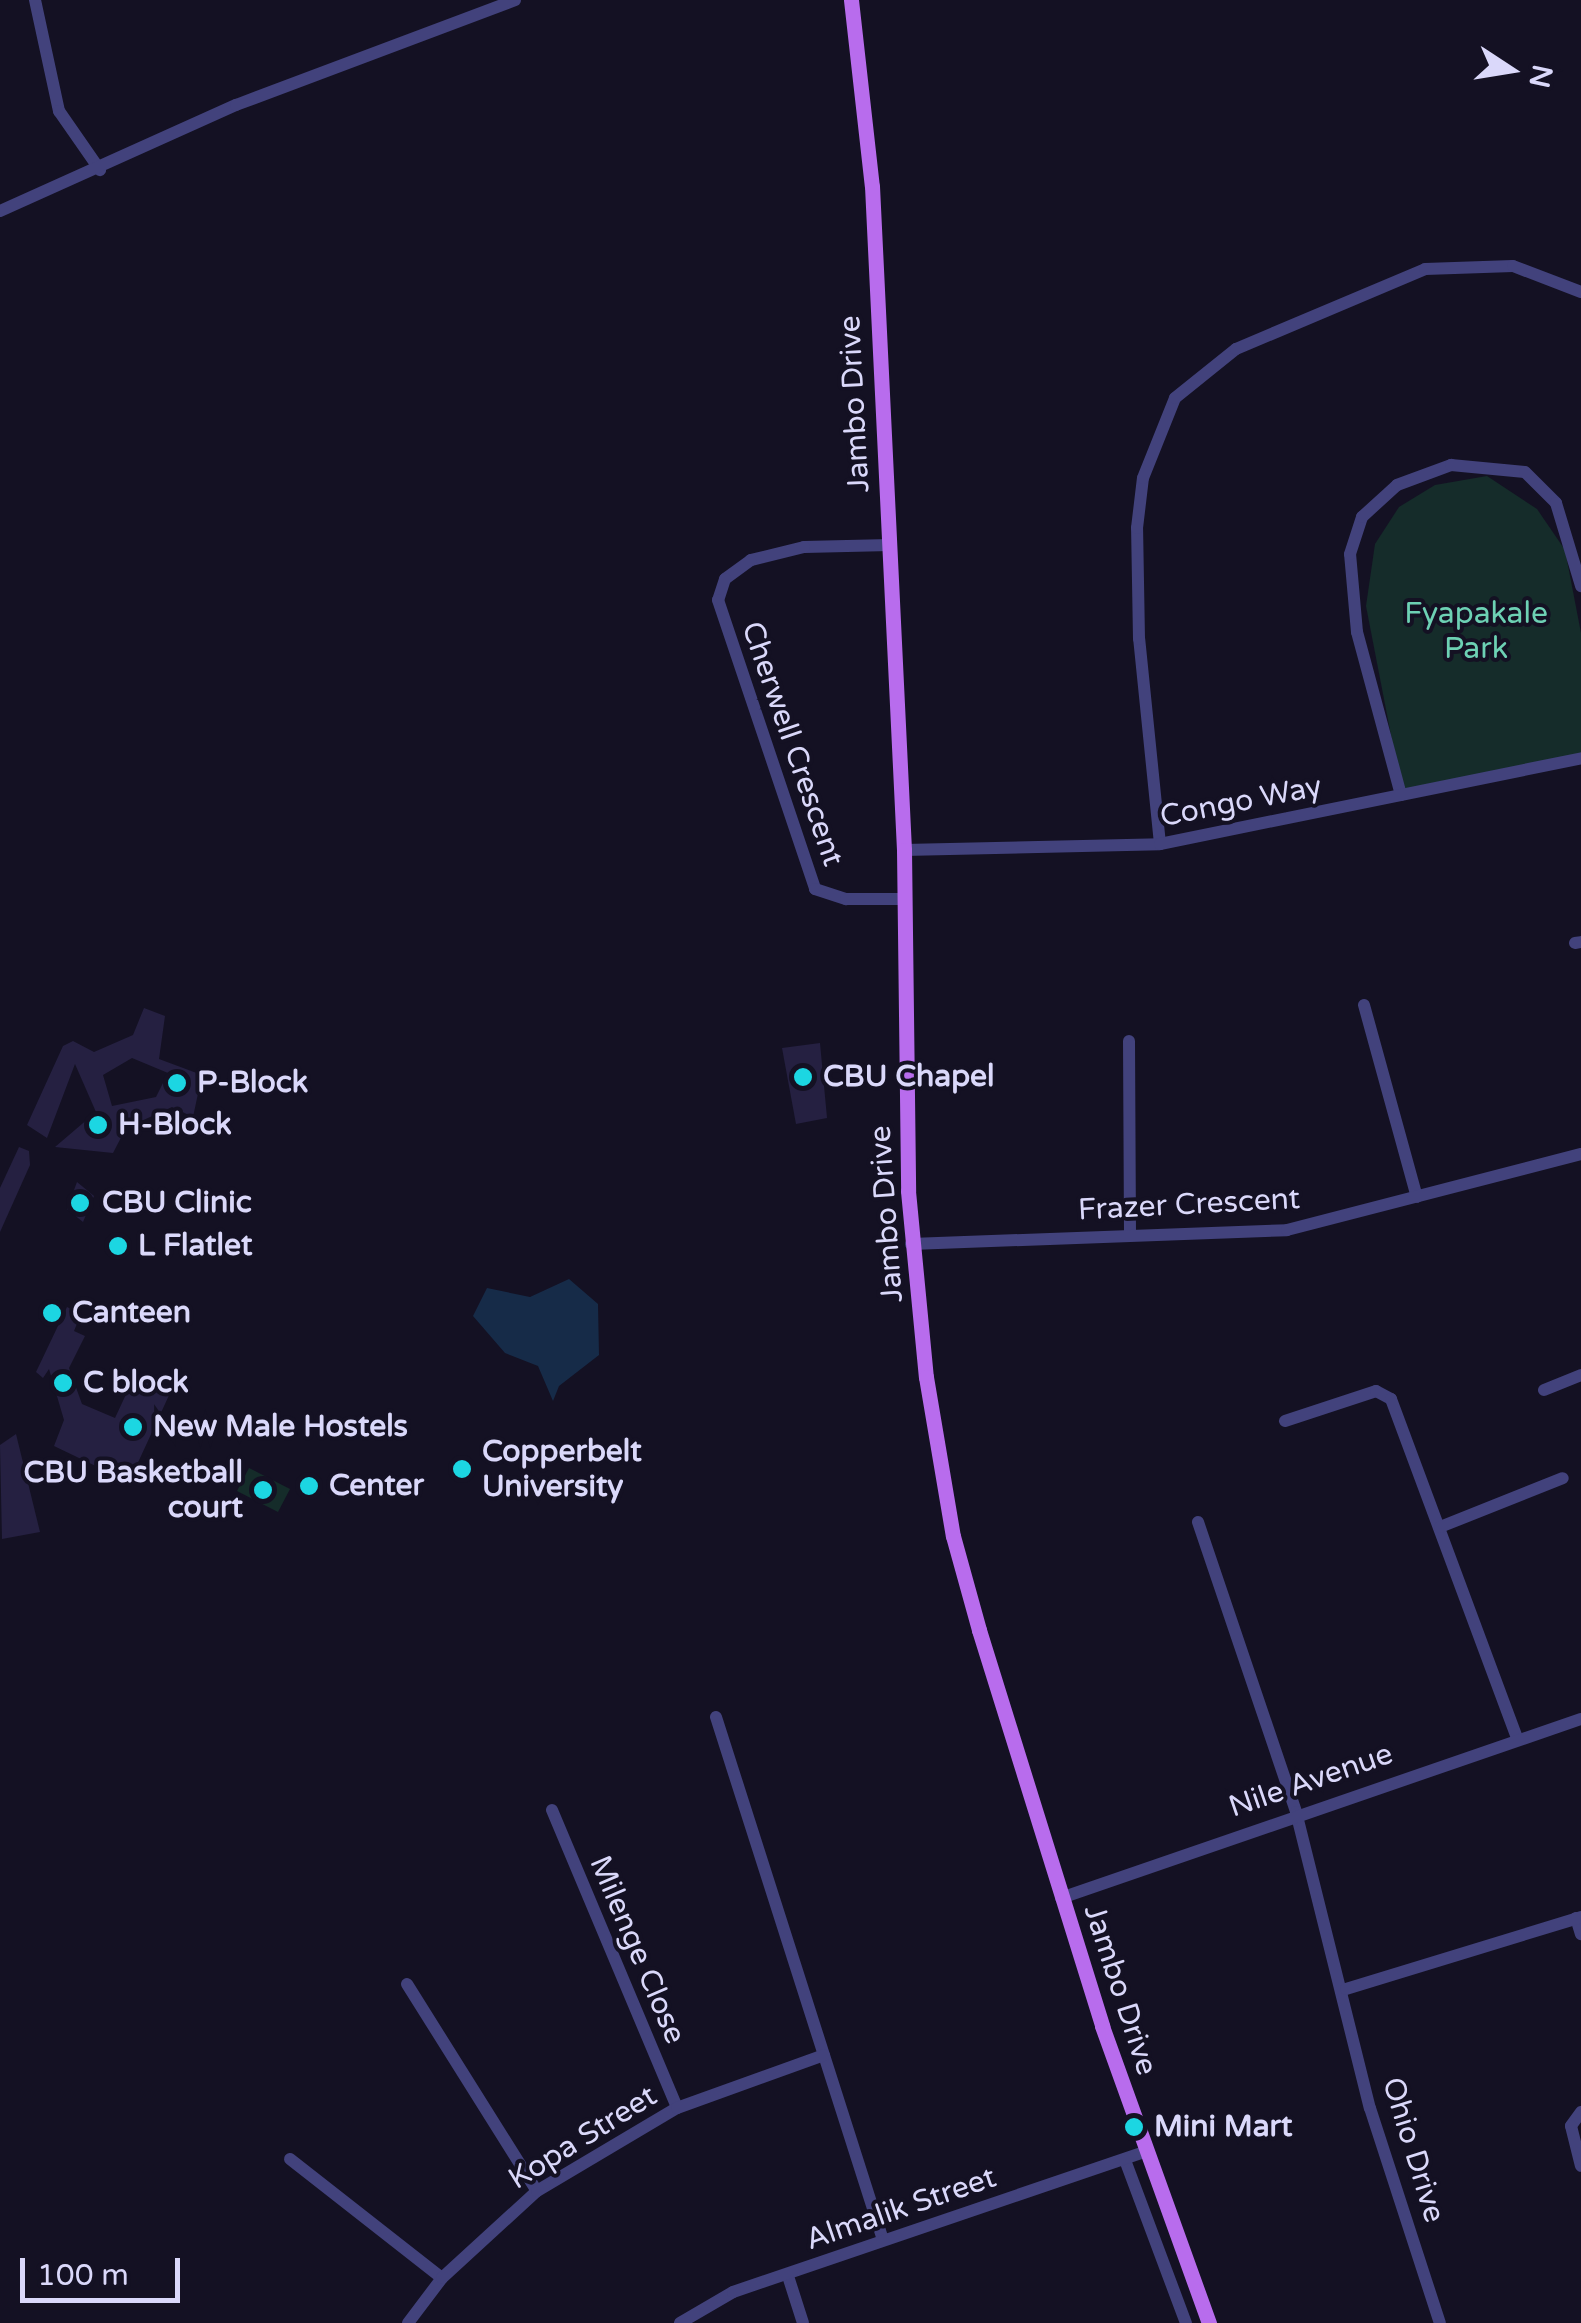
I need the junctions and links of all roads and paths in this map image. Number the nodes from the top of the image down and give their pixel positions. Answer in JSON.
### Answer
{"nodes":[{"id":1,"x":35,"y":0,"type":"edge"},
{"id":2,"x":515,"y":0,"type":"edge"},
{"id":3,"x":851,"y":0,"type":"edge"},
{"id":4,"x":100,"y":170,"type":"junction"},
{"id":5,"x":0,"y":211,"type":"edge"},
{"id":6,"x":1581,"y":292,"type":"edge"},
{"id":7,"x":890,"y":545,"type":"junction"},
{"id":8,"x":1581,"y":586,"type":"edge"},
{"id":9,"x":1581,"y":758,"type":"edge"},
{"id":10,"x":1402,"y":795,"type":"junction"},
{"id":11,"x":1160,"y":844,"type":"junction"},
{"id":12,"x":904,"y":850,"type":"junction"},
{"id":13,"x":905,"y":899,"type":"junction"},
{"id":14,"x":1364,"y":1005,"type":"dead end"},
{"id":15,"x":1129,"y":1041,"type":"dead end"},
{"id":16,"x":1581,"y":1154,"type":"edge"},
{"id":17,"x":1417,"y":1197,"type":"junction"},
{"id":18,"x":1130,"y":1234,"type":"junction"},
{"id":19,"x":911,"y":1244,"type":"junction"},
{"id":20,"x":1581,"y":1375,"type":"edge"},
{"id":21,"x":1544,"y":1390,"type":"dead end"},
{"id":22,"x":1285,"y":1420,"type":"dead end"},
{"id":23,"x":1563,"y":1478,"type":"dead end"},
{"id":24,"x":1198,"y":1522,"type":"dead end"},
{"id":25,"x":1440,"y":1526,"type":"junction"},
{"id":26,"x":716,"y":1717,"type":"dead end"},
{"id":27,"x":1581,"y":1719,"type":"edge"},
{"id":28,"x":1517,"y":1738,"type":"junction"},
{"id":29,"x":552,"y":1810,"type":"dead end"},
{"id":30,"x":1296,"y":1812,"type":"junction"},
{"id":31,"x":1060,"y":1898,"type":"junction"},
{"id":32,"x":1578,"y":1918,"type":"edge"},
{"id":33,"x":1581,"y":1934,"type":"edge"},
{"id":34,"x":407,"y":1984,"type":"dead end"},
{"id":35,"x":1346,"y":1990,"type":"junction"},
{"id":36,"x":824,"y":2055,"type":"junction"},
{"id":37,"x":677,"y":2108,"type":"junction"},
{"id":38,"x":1581,"y":2112,"type":"edge"},
{"id":39,"x":1144,"y":2152,"type":"junction"},
{"id":40,"x":290,"y":2159,"type":"dead end"},
{"id":41,"x":1125,"y":2160,"type":"junction"},
{"id":42,"x":1581,"y":2166,"type":"edge"},
{"id":43,"x":537,"y":2191,"type":"junction"},
{"id":44,"x":883,"y":2240,"type":"junction"},
{"id":45,"x":788,"y":2276,"type":"junction"},
{"id":46,"x":442,"y":2278,"type":"junction"},
{"id":47,"x":408,"y":2323,"type":"edge"},
{"id":48,"x":680,"y":2323,"type":"edge"},
{"id":49,"x":803,"y":2323,"type":"edge"},
{"id":50,"x":1186,"y":2323,"type":"edge"},
{"id":51,"x":1209,"y":2323,"type":"edge"},
{"id":52,"x":1440,"y":2323,"type":"edge"}],
"edges":[{"from":1,"to":4,"type":"street"},
{"from":2,"to":4,"type":"street"},
{"from":3,"to":7,"type":"main road","name":"Jambo Drive"},
{"from":4,"to":5,"type":"street"},
{"from":6,"to":11,"type":"street"},
{"from":7,"to":12,"type":"main road","name":"Jambo Drive"},
{"from":7,"to":13,"type":"street","name":"Cherwell Crescent"},
{"from":8,"to":10,"type":"street"},
{"from":9,"to":10,"type":"street","name":"Congo Way"},
{"from":10,"to":11,"type":"street","name":"Congo Way"},
{"from":11,"to":12,"type":"street","name":"Congo Way"},
{"from":12,"to":13,"type":"main road","name":"Jambo Drive"},
{"from":13,"to":19,"type":"main road","name":"Jambo Drive"},
{"from":14,"to":17,"type":"street"},
{"from":15,"to":18,"type":"street"},
{"from":16,"to":17,"type":"street","name":"Frazer Crescent"},
{"from":17,"to":18,"type":"street","name":"Frazer Crescent"},
{"from":18,"to":19,"type":"street","name":"Frazer Crescent"},
{"from":19,"to":31,"type":"main road","name":"Jambo Drive"},
{"from":20,"to":21,"type":"street"},
{"from":22,"to":25,"type":"street"},
{"from":23,"to":25,"type":"street"},
{"from":24,"to":30,"type":"street","name":"Ohio Drive"},
{"from":25,"to":28,"type":"street"},
{"from":26,"to":36,"type":"street"},
{"from":27,"to":28,"type":"street","name":"Nile Avenue"},
{"from":28,"to":30,"type":"street","name":"Nile Avenue"},
{"from":29,"to":37,"type":"street","name":"Milenge Close"},
{"from":30,"to":31,"type":"street","name":"Nile Avenue"},
{"from":30,"to":35,"type":"street","name":"Ohio Drive"},
{"from":31,"to":39,"type":"main road","name":"Jambo Drive"},
{"from":32,"to":33,"type":"street"},
{"from":32,"to":35,"type":"street"},
{"from":34,"to":43,"type":"street"},
{"from":35,"to":52,"type":"street","name":"Ohio Drive"},
{"from":36,"to":37,"type":"street","name":"Kopa Street"},
{"from":36,"to":44,"type":"street"},
{"from":37,"to":43,"type":"street","name":"Kopa Street"},
{"from":38,"to":42,"type":"street"},
{"from":39,"to":41,"type":"street","name":"Almalik Street"},
{"from":39,"to":51,"type":"main road","name":"Jambo Drive"},
{"from":40,"to":46,"type":"street"},
{"from":41,"to":44,"type":"street","name":"Almalik Street"},
{"from":41,"to":50,"type":"street"},
{"from":43,"to":46,"type":"street","name":"Kopa Street"},
{"from":44,"to":45,"type":"street","name":"Almalik Street"},
{"from":45,"to":48,"type":"street","name":"Almalik Street"},
{"from":45,"to":49,"type":"street"},
{"from":46,"to":47,"type":"street","name":"Kopa Street"}]}
